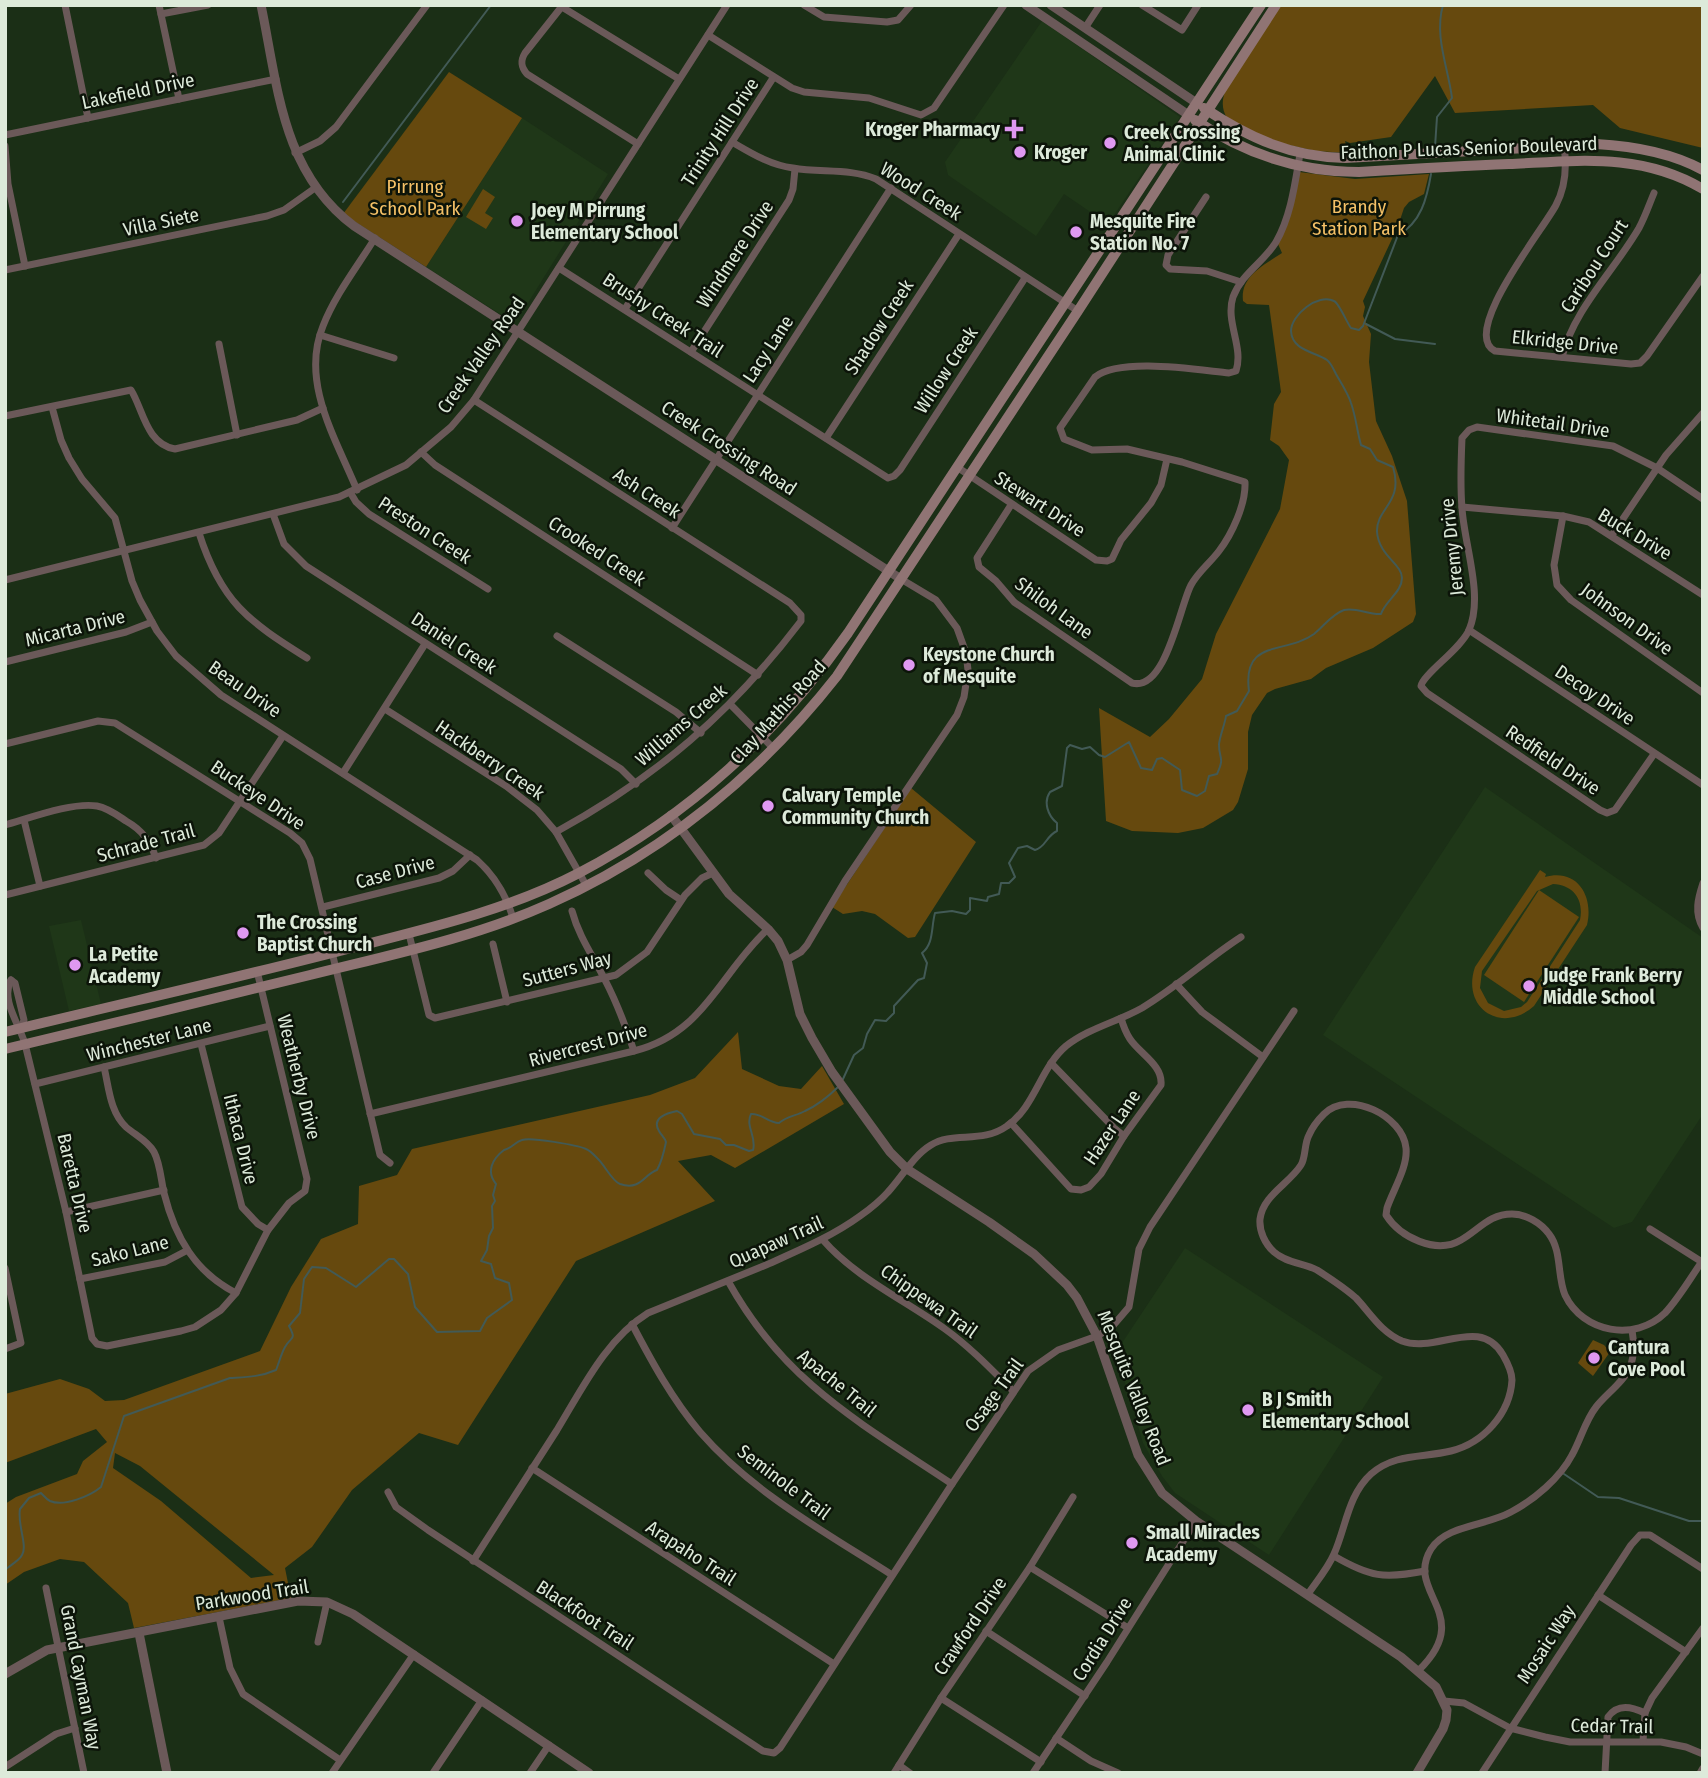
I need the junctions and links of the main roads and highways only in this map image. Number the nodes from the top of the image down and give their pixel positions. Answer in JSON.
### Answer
{"nodes":[{"id":1,"x":1261,"y":5,"type":"edge"},
{"id":2,"x":1276,"y":5,"type":"edge"},
{"id":3,"x":1198,"y":104,"type":"junction"},
{"id":4,"x":1208,"y":111,"type":"junction"},
{"id":5,"x":1190,"y":116,"type":"junction"},
{"id":6,"x":1200,"y":123,"type":"junction"},
{"id":7,"x":1703,"y":170,"type":"edge"},
{"id":8,"x":1141,"y":187,"type":"junction"},
{"id":9,"x":1703,"y":189,"type":"edge"},
{"id":10,"x":1153,"y":195,"type":"junction"},
{"id":11,"x":1107,"y":239,"type":"junction"},
{"id":12,"x":1120,"y":246,"type":"junction"},
{"id":13,"x":1020,"y":370,"type":"junction"},
{"id":14,"x":1033,"y":379,"type":"junction"},
{"id":15,"x":96,"y":1010,"type":"junction"},
{"id":16,"x":100,"y":1026,"type":"junction"},
{"id":17,"x":5,"y":1032,"type":"edge"},
{"id":18,"x":5,"y":1049,"type":"edge"}],
"edges":[{"from":1,"to":3,"type":"main road","name":"Clay Mathis Road"},
{"from":2,"to":4,"type":"main road","name":"Clay Mathis Road"},
{"from":3,"to":4,"type":"main road","name":"Faithon P Lucas Senior Boulevard"},
{"from":3,"to":5,"type":"main road","name":"Clay Mathis Road"},
{"from":4,"to":6,"type":"main road","name":"Clay Mathis Road"},
{"from":4,"to":7,"type":"main road","name":"Faithon P Lucas Senior Boulevard"},
{"from":5,"to":6,"type":"main road","name":"Faithon P Lucas Senior Boulevard"},
{"from":5,"to":8,"type":"main road","name":"Clay Mathis Road"},
{"from":6,"to":9,"type":"main road","name":"Faithon P Lucas Senior Boulevard"},
{"from":6,"to":10,"type":"main road","name":"Clay Mathis Road"},
{"from":8,"to":10,"type":"main road"},
{"from":8,"to":11,"type":"main road","name":"Clay Mathis Road"},
{"from":10,"to":12,"type":"main road","name":"Clay Mathis Road"},
{"from":11,"to":12,"type":"main road"},
{"from":11,"to":13,"type":"main road","name":"Clay Mathis Road"},
{"from":12,"to":14,"type":"main road","name":"Clay Mathis Road"},
{"from":13,"to":14,"type":"main road"},
{"from":13,"to":15,"type":"main road","name":"Clay Mathis Road"},
{"from":14,"to":16,"type":"main road","name":"Clay Mathis Road"},
{"from":15,"to":16,"type":"main road"},
{"from":15,"to":17,"type":"main road","name":"Clay Mathis Road"},
{"from":16,"to":18,"type":"main road","name":"Clay Mathis Road"}]}
